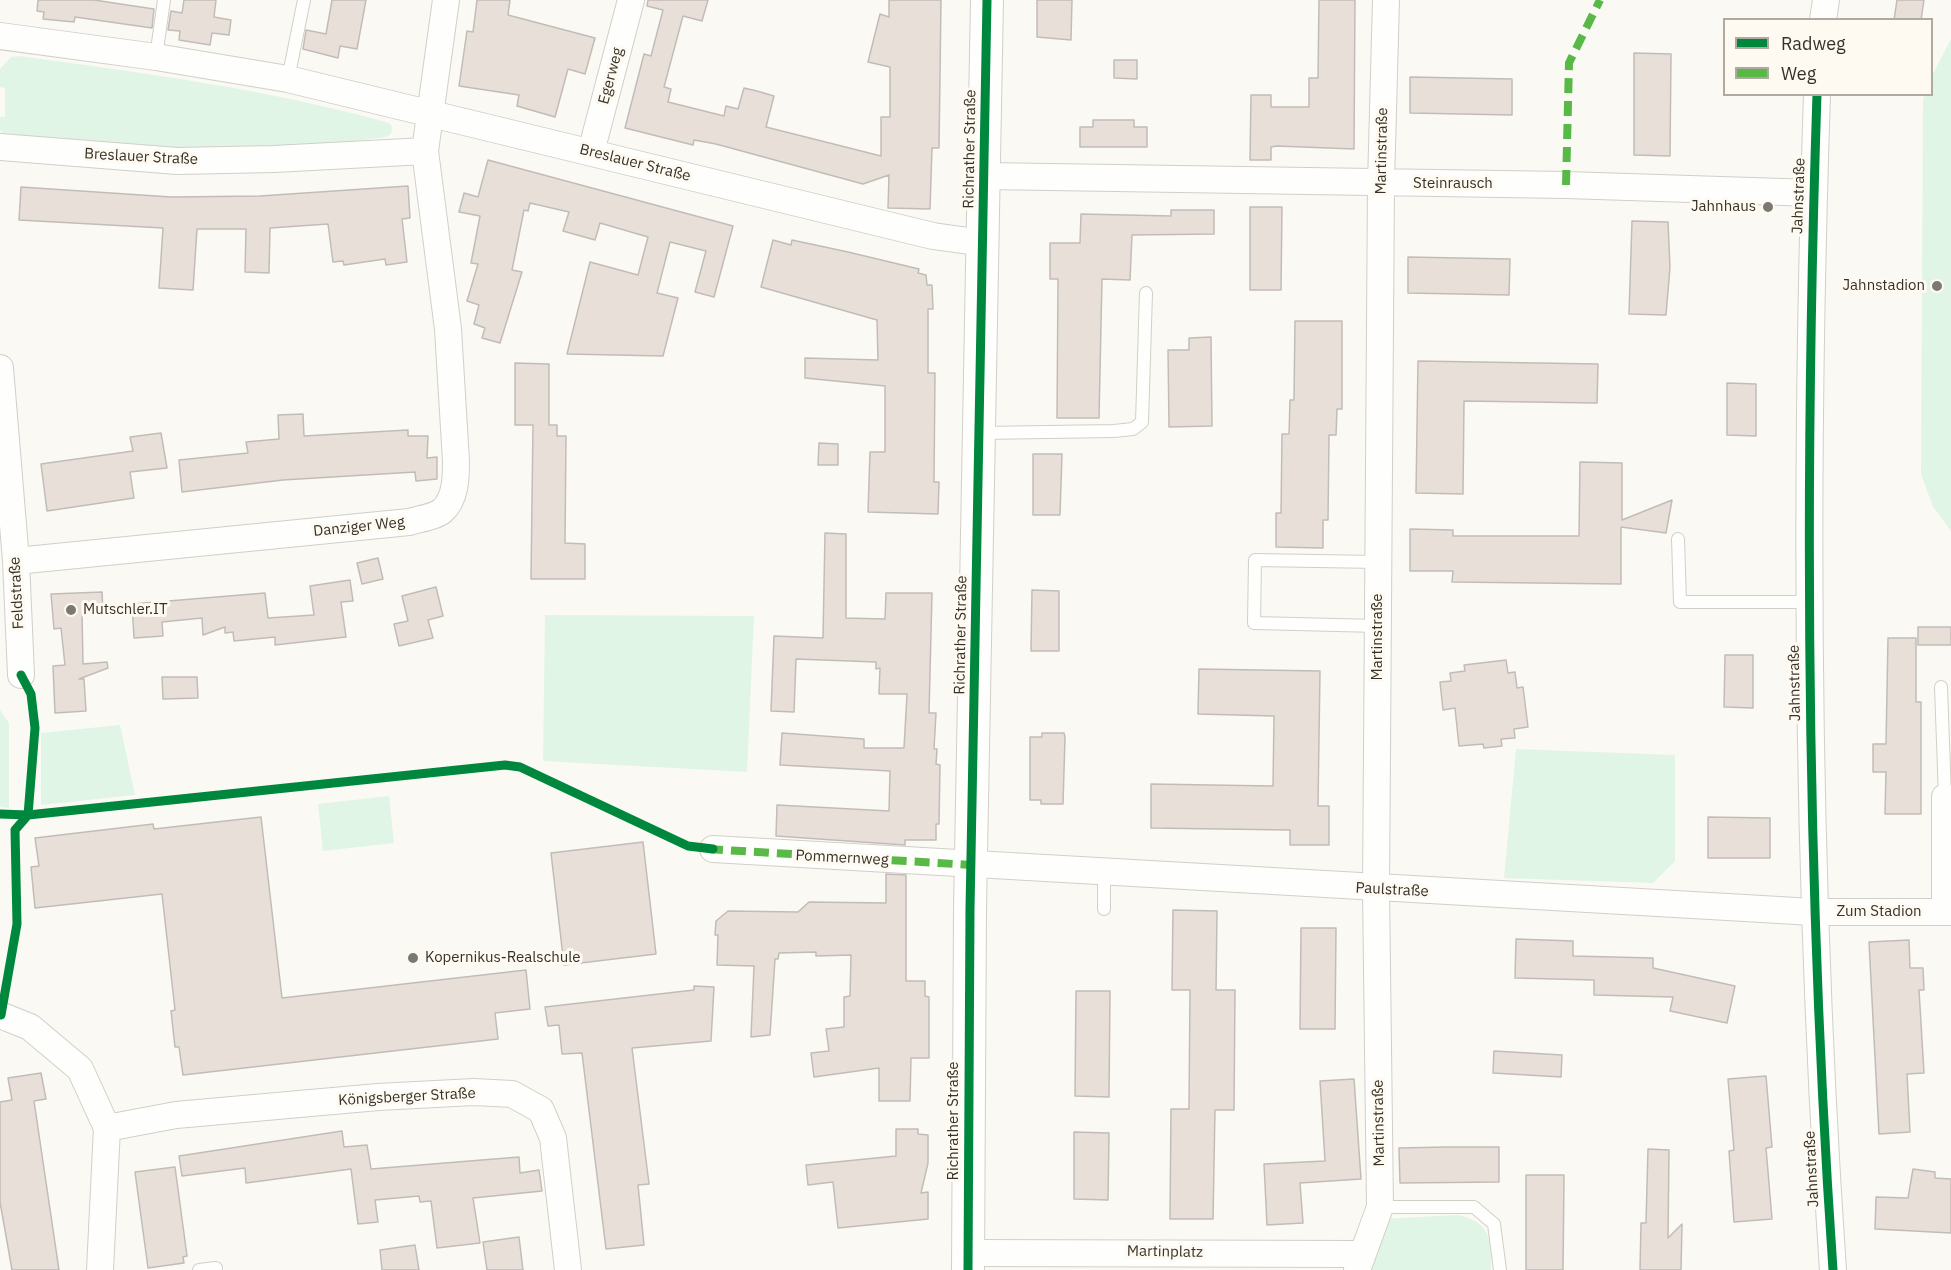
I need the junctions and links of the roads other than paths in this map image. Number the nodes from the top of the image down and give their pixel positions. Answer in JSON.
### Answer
{"nodes":[{"id":1,"x":164,"y":0,"type":"edge"},
{"id":2,"x":303,"y":0,"type":"edge"},
{"id":3,"x":446,"y":0,"type":"edge"},
{"id":4,"x":631,"y":0,"type":"edge"},
{"id":5,"x":987,"y":0,"type":"edge"},
{"id":6,"x":1386,"y":0,"type":"edge"},
{"id":7,"x":1826,"y":0,"type":"edge"},
{"id":8,"x":1823,"y":18,"type":"edge"},
{"id":9,"x":0,"y":36,"type":"edge"},
{"id":10,"x":156,"y":57,"type":"junction"},
{"id":11,"x":288,"y":79,"type":"junction"},
{"id":12,"x":1817,"y":96,"type":"edge"},
{"id":13,"x":430,"y":112,"type":"junction"},
{"id":14,"x":0,"y":147,"type":"edge"},
{"id":15,"x":425,"y":151,"type":"junction"},
{"id":16,"x":591,"y":152,"type":"junction"},
{"id":17,"x":985,"y":176,"type":"junction"},
{"id":18,"x":1381,"y":184,"type":"junction"},
{"id":19,"x":1814,"y":193,"type":"junction"},
{"id":20,"x":983,"y":243,"type":"junction"},
{"id":21,"x":1146,"y":293,"type":"dead end"},
{"id":22,"x":0,"y":368,"type":"edge"},
{"id":23,"x":980,"y":433,"type":"junction"},
{"id":24,"x":1678,"y":539,"type":"dead end"},
{"id":25,"x":16,"y":561,"type":"junction"},
{"id":26,"x":1378,"y":562,"type":"junction"},
{"id":27,"x":1809,"y":602,"type":"junction"},
{"id":28,"x":1378,"y":626,"type":"junction"},
{"id":29,"x":21,"y":675,"type":"dead end"},
{"id":30,"x":1941,"y":687,"type":"dead end"},
{"id":31,"x":1945,"y":797,"type":"joint"},
{"id":32,"x":713,"y":849,"type":"dead end"},
{"id":33,"x":971,"y":865,"type":"junction"},
{"id":34,"x":1104,"y":873,"type":"junction"},
{"id":35,"x":1376,"y":889,"type":"junction"},
{"id":36,"x":1104,"y":909,"type":"dead end"},
{"id":37,"x":1813,"y":912,"type":"junction"},
{"id":38,"x":1948,"y":912,"type":"edge"},
{"id":39,"x":0,"y":1016,"type":"edge"},
{"id":40,"x":107,"y":1128,"type":"junction"},
{"id":41,"x":1380,"y":1207,"type":"junction"},
{"id":42,"x":968,"y":1261,"type":"edge"},
{"id":43,"x":1360,"y":1262,"type":"edge"},
{"id":44,"x":216,"y":1268,"type":"dead end"},
{"id":45,"x":100,"y":1270,"type":"edge"},
{"id":46,"x":199,"y":1270,"type":"edge"},
{"id":47,"x":568,"y":1270,"type":"edge"},
{"id":48,"x":1500,"y":1270,"type":"edge"},
{"id":49,"x":1833,"y":1270,"type":"edge"}],
"edges":[{"from":1,"to":10,"type":"lane"},
{"from":2,"to":11,"type":"lane"},
{"from":3,"to":13,"type":"street","name":"Danziger Weg"},
{"from":4,"to":16,"type":"street","name":"Egerweg"},
{"from":5,"to":17,"type":"street","name":"Richrather Straße"},
{"from":6,"to":18,"type":"street","name":"Martinstraße"},
{"from":7,"to":8,"type":"street"},
{"from":9,"to":10,"type":"street","name":"Breslauer Straße"},
{"from":10,"to":11,"type":"street","name":"Breslauer Straße"},
{"from":11,"to":13,"type":"street","name":"Breslauer Straße"},
{"from":12,"to":19,"type":"street","name":"Jahnstraße"},
{"from":13,"to":15,"type":"street","name":"Danziger Weg"},
{"from":13,"to":16,"type":"street","name":"Breslauer Straße"},
{"from":14,"to":15,"type":"street","name":"Breslauer Straße"},
{"from":15,"to":25,"type":"street","name":"Danziger Weg"},
{"from":16,"to":20,"type":"street","name":"Breslauer Straße"},
{"from":17,"to":18,"type":"street","name":"Steinrausch"},
{"from":17,"to":20,"type":"street","name":"Richrather Straße"},
{"from":18,"to":19,"type":"street","name":"Steinrausch"},
{"from":18,"to":26,"type":"street","name":"Martinstraße"},
{"from":19,"to":27,"type":"street","name":"Jahnstraße"},
{"from":20,"to":23,"type":"street","name":"Richrather Straße"},
{"from":21,"to":23,"type":"lane"},
{"from":22,"to":25,"type":"street","name":"Feldstraße"},
{"from":23,"to":33,"type":"street","name":"Richrather Straße"},
{"from":24,"to":27,"type":"lane"},
{"from":25,"to":29,"type":"street","name":"Feldstraße"},
{"from":26,"to":28,"type":"street","name":"Martinstraße"},
{"from":26,"to":28,"type":"lane"},
{"from":27,"to":37,"type":"street","name":"Jahnstraße"},
{"from":28,"to":35,"type":"street","name":"Martinstraße"},
{"from":30,"to":31,"type":"lane"},
{"from":31,"to":38,"type":"street","name":"Zum Stadion"},
{"from":32,"to":33,"type":"street","name":"Pommernweg"},
{"from":33,"to":34,"type":"street","name":"Paulstraße"},
{"from":33,"to":42,"type":"street","name":"Richrather Straße"},
{"from":34,"to":35,"type":"street","name":"Paulstraße"},
{"from":34,"to":36,"type":"lane"},
{"from":35,"to":37,"type":"street","name":"Paulstraße"},
{"from":35,"to":41,"type":"street","name":"Martinstraße"},
{"from":37,"to":38,"type":"street","name":"Zum Stadion"},
{"from":37,"to":49,"type":"street","name":"Jahnstraße"},
{"from":39,"to":40,"type":"street"},
{"from":40,"to":45,"type":"street"},
{"from":40,"to":47,"type":"street","name":"Königsberger Straße"},
{"from":41,"to":43,"type":"street","name":"Martinstraße"},
{"from":41,"to":48,"type":"lane"},
{"from":42,"to":43,"type":"street","name":"Martinplatz"},
{"from":44,"to":46,"type":"lane"}]}
